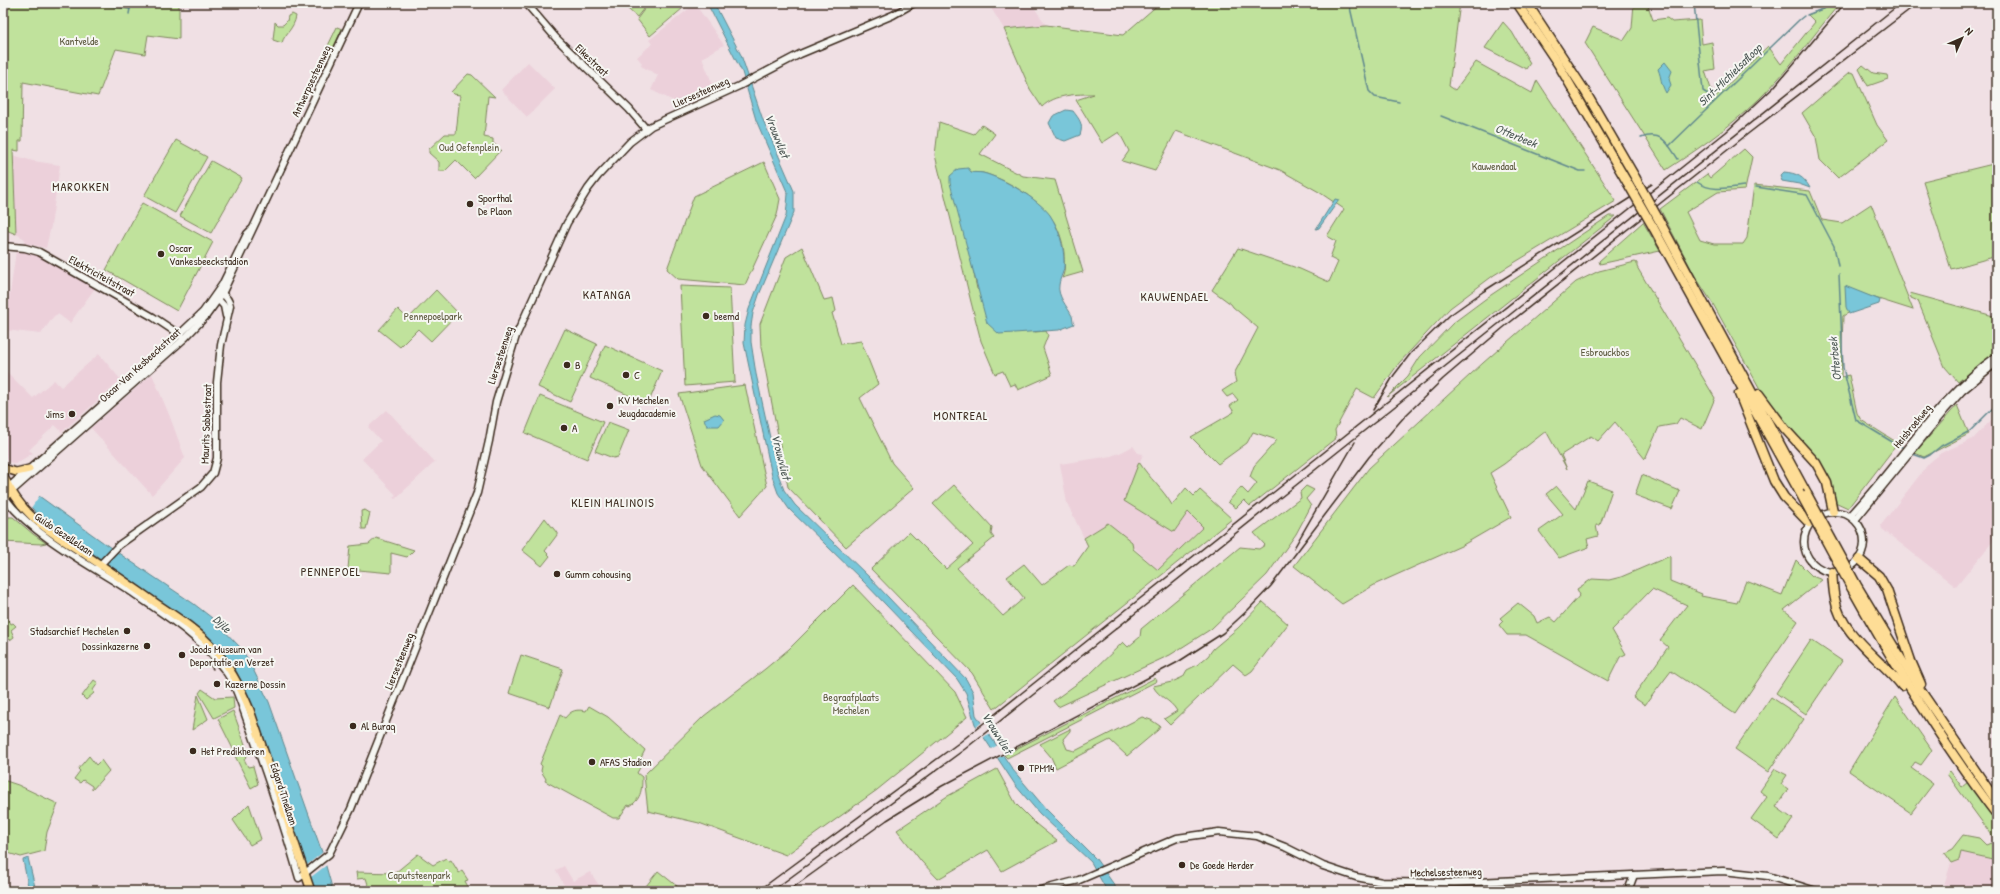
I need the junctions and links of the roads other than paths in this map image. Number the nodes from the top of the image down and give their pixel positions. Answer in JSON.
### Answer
{"nodes":[{"id":1,"x":358,"y":3,"type":"edge"},
{"id":2,"x":526,"y":3,"type":"edge"},
{"id":3,"x":914,"y":3,"type":"edge"},
{"id":4,"x":1517,"y":3,"type":"edge"},
{"id":5,"x":1527,"y":3,"type":"edge"},
{"id":6,"x":646,"y":129,"type":"junction"},
{"id":7,"x":281,"y":167,"type":"joint"},
{"id":8,"x":1631,"y":179,"type":"junction"},
{"id":9,"x":1656,"y":224,"type":"junction"},
{"id":10,"x":3,"y":246,"type":"edge"},
{"id":11,"x":218,"y":297,"type":"junction"},
{"id":12,"x":183,"y":337,"type":"junction"},
{"id":13,"x":1997,"y":356,"type":"edge"},
{"id":14,"x":1997,"y":362,"type":"edge"},
{"id":15,"x":1734,"y":375,"type":"junction"},
{"id":16,"x":1745,"y":378,"type":"junction"},
{"id":17,"x":3,"y":468,"type":"edge"},
{"id":18,"x":29,"y":469,"type":"junction"},
{"id":19,"x":3,"y":475,"type":"edge"},
{"id":20,"x":20,"y":481,"type":"junction"},
{"id":21,"x":6,"y":494,"type":"edge"},
{"id":22,"x":1833,"y":511,"type":"junction"},
{"id":23,"x":1853,"y":518,"type":"junction"},
{"id":24,"x":1809,"y":523,"type":"junction"},
{"id":25,"x":1858,"y":559,"type":"junction"},
{"id":26,"x":99,"y":565,"type":"junction"},
{"id":27,"x":1832,"y":572,"type":"junction"},
{"id":28,"x":1854,"y":585,"type":"junction"},
{"id":29,"x":1917,"y":700,"type":"junction"},
{"id":30,"x":1929,"y":702,"type":"junction"},
{"id":31,"x":1997,"y":802,"type":"edge"},
{"id":32,"x":1997,"y":815,"type":"edge"},
{"id":33,"x":304,"y":874,"type":"junction"},
{"id":34,"x":1634,"y":875,"type":"junction"},
{"id":35,"x":311,"y":891,"type":"edge"},
{"id":36,"x":1037,"y":891,"type":"edge"},
{"id":37,"x":1628,"y":891,"type":"edge"},
{"id":38,"x":1816,"y":891,"type":"edge"}],
"edges":[{"from":1,"to":7,"type":"main road","name":"Antwerpsesteenweg"},
{"from":2,"to":6,"type":"main road","name":"Eikestraat"},
{"from":3,"to":6,"type":"main road","name":"Liersesteenweg"},
{"from":4,"to":8,"type":"highway"},
{"from":5,"to":8,"type":"highway"},
{"from":6,"to":33,"type":"main road","name":"Liersesteenweg"},
{"from":7,"to":11,"type":"main road","name":"Oscar Van Kesbeeckstraat"},
{"from":8,"to":9,"type":"highway","bridge":true},
{"from":9,"to":15,"type":"highway"},
{"from":9,"to":16,"type":"highway"},
{"from":10,"to":12,"type":"main road","name":"Elektriciteitstraat"},
{"from":11,"to":12,"type":"main road","name":"Oscar Van Kesbeeckstraat"},
{"from":11,"to":26,"type":"main road","name":"Maurits Sabbestraat"},
{"from":12,"to":18,"type":"main road","name":"Oscar Van Kesbeeckstraat"},
{"from":12,"to":20,"type":"main road","name":"Oscar Van Kesbeeckstraat"},
{"from":13,"to":23,"type":"main road","name":"Heisbroekweg"},
{"from":14,"to":23,"type":"main road","name":"Heisbroekweg"},
{"from":15,"to":24,"type":"highway"},
{"from":15,"to":28,"type":"highway","bridge":true},
{"from":16,"to":22,"type":"highway"},
{"from":16,"to":28,"type":"highway","bridge":true},
{"from":17,"to":18,"type":"main road"},
{"from":18,"to":20,"type":"main road","name":"Oscar Van Kesbeeckstraat"},
{"from":19,"to":21,"type":"main road"},
{"from":20,"to":21,"type":"main road","name":"Oscar Van Kesbeeckstraat"},
{"from":21,"to":26,"type":"main road","name":"Guido Gezellelaan"},
{"from":21,"to":26,"type":"main road","name":"Guido Gezellelaan"},
{"from":22,"to":23,"type":"main road"},
{"from":22,"to":24,"type":"main road"},
{"from":23,"to":25,"type":"main road"},
{"from":24,"to":27,"type":"main road"},
{"from":25,"to":27,"type":"main road"},
{"from":25,"to":30,"type":"highway"},
{"from":26,"to":33,"type":"main road","name":"Edgard Tinellaan"},
{"from":27,"to":29,"type":"highway"},
{"from":28,"to":29,"type":"highway"},
{"from":28,"to":30,"type":"highway"},
{"from":29,"to":32,"type":"highway"},
{"from":30,"to":31,"type":"highway"},
{"from":33,"to":35,"type":"main road","name":"Edgard Tinellaan"},
{"from":34,"to":36,"type":"main road","name":"Mechelsesteenweg"},
{"from":34,"to":37,"type":"main road"},
{"from":34,"to":38,"type":"main road","name":"Mechelsesteenweg"}]}
